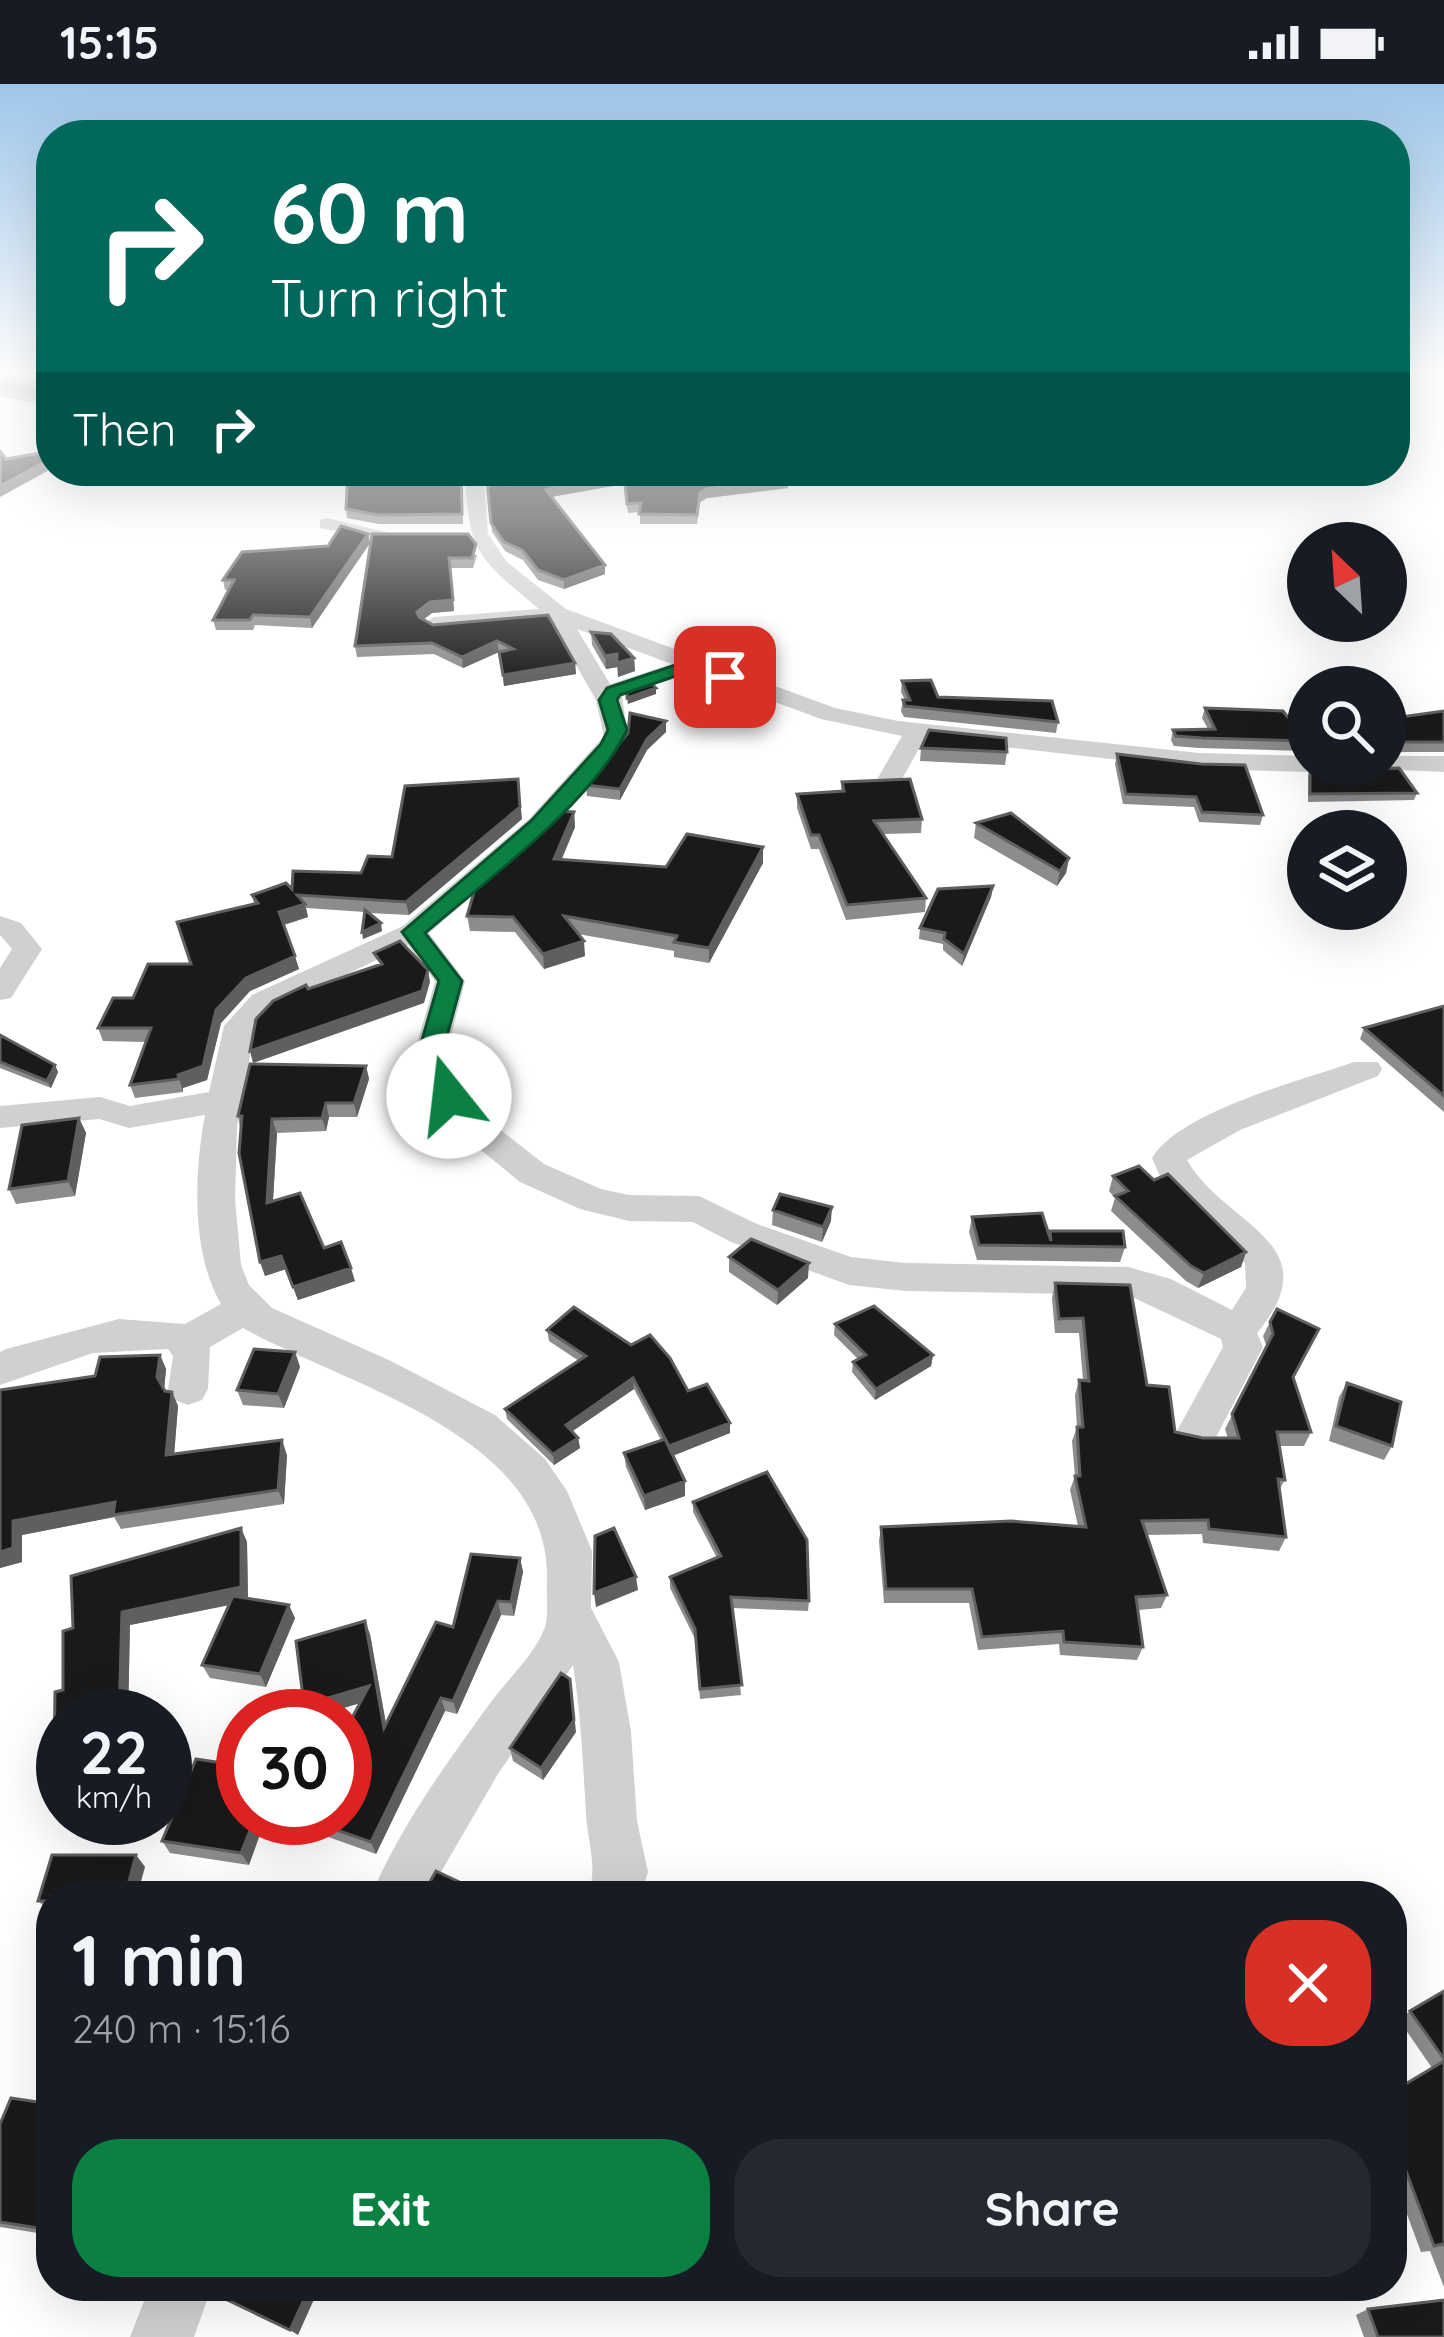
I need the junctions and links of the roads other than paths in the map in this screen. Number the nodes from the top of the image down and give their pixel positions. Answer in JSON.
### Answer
{"nodes":[{"id":1,"x":473,"y":486,"type":"edge"},
{"id":2,"x":327,"y":524,"type":"dead end"},
{"id":3,"x":414,"y":535,"type":"edge"},
{"id":4,"x":558,"y":614,"type":"junction"},
{"id":5,"x":434,"y":624,"type":"edge"},
{"id":6,"x":690,"y":665,"type":"junction"},
{"id":7,"x":608,"y":700,"type":"junction"},
{"id":8,"x":917,"y":730,"type":"junction"},
{"id":9,"x":1287,"y":763,"type":"edge"},
{"id":10,"x":1407,"y":764,"type":"edge"},
{"id":11,"x":1444,"y":764,"type":"edge"},
{"id":12,"x":888,"y":783,"type":"edge"},
{"id":13,"x":0,"y":925,"type":"edge"},
{"id":14,"x":413,"y":932,"type":"junction"},
{"id":15,"x":0,"y":991,"type":"edge"},
{"id":16,"x":1366,"y":1069,"type":"dead end"},
{"id":17,"x":224,"y":1101,"type":"junction"},
{"id":18,"x":0,"y":1118,"type":"edge"},
{"id":19,"x":245,"y":1309,"type":"junction"},
{"id":20,"x":1238,"y":1330,"type":"junction"},
{"id":21,"x":189,"y":1340,"type":"junction"},
{"id":22,"x":0,"y":1369,"type":"edge"},
{"id":23,"x":188,"y":1389,"type":"dead end"},
{"id":24,"x":1198,"y":1431,"type":"edge"},
{"id":25,"x":569,"y":1612,"type":"junction"},
{"id":26,"x":406,"y":1881,"type":"edge"},
{"id":27,"x":619,"y":1881,"type":"edge"},
{"id":28,"x":175,"y":2301,"type":"edge"},
{"id":29,"x":162,"y":2337,"type":"edge"}],
"edges":[{"from":1,"to":4,"type":"street"},
{"from":2,"to":3,"type":"street"},
{"from":4,"to":5,"type":"street"},
{"from":4,"to":6,"type":"street"},
{"from":4,"to":7,"type":"street"},
{"from":6,"to":7,"type":"street"},
{"from":6,"to":8,"type":"street"},
{"from":7,"to":14,"type":"street"},
{"from":8,"to":9,"type":"street"},
{"from":8,"to":12,"type":"street"},
{"from":10,"to":11,"type":"street"},
{"from":13,"to":15,"type":"street"},
{"from":14,"to":17,"type":"street"},
{"from":14,"to":20,"type":"street"},
{"from":16,"to":20,"type":"street"},
{"from":17,"to":18,"type":"street"},
{"from":17,"to":19,"type":"street"},
{"from":19,"to":21,"type":"street"},
{"from":19,"to":25,"type":"street"},
{"from":20,"to":24,"type":"street"},
{"from":21,"to":22,"type":"street"},
{"from":21,"to":23,"type":"street"},
{"from":25,"to":26,"type":"street"},
{"from":25,"to":27,"type":"street"},
{"from":28,"to":29,"type":"street"}]}
